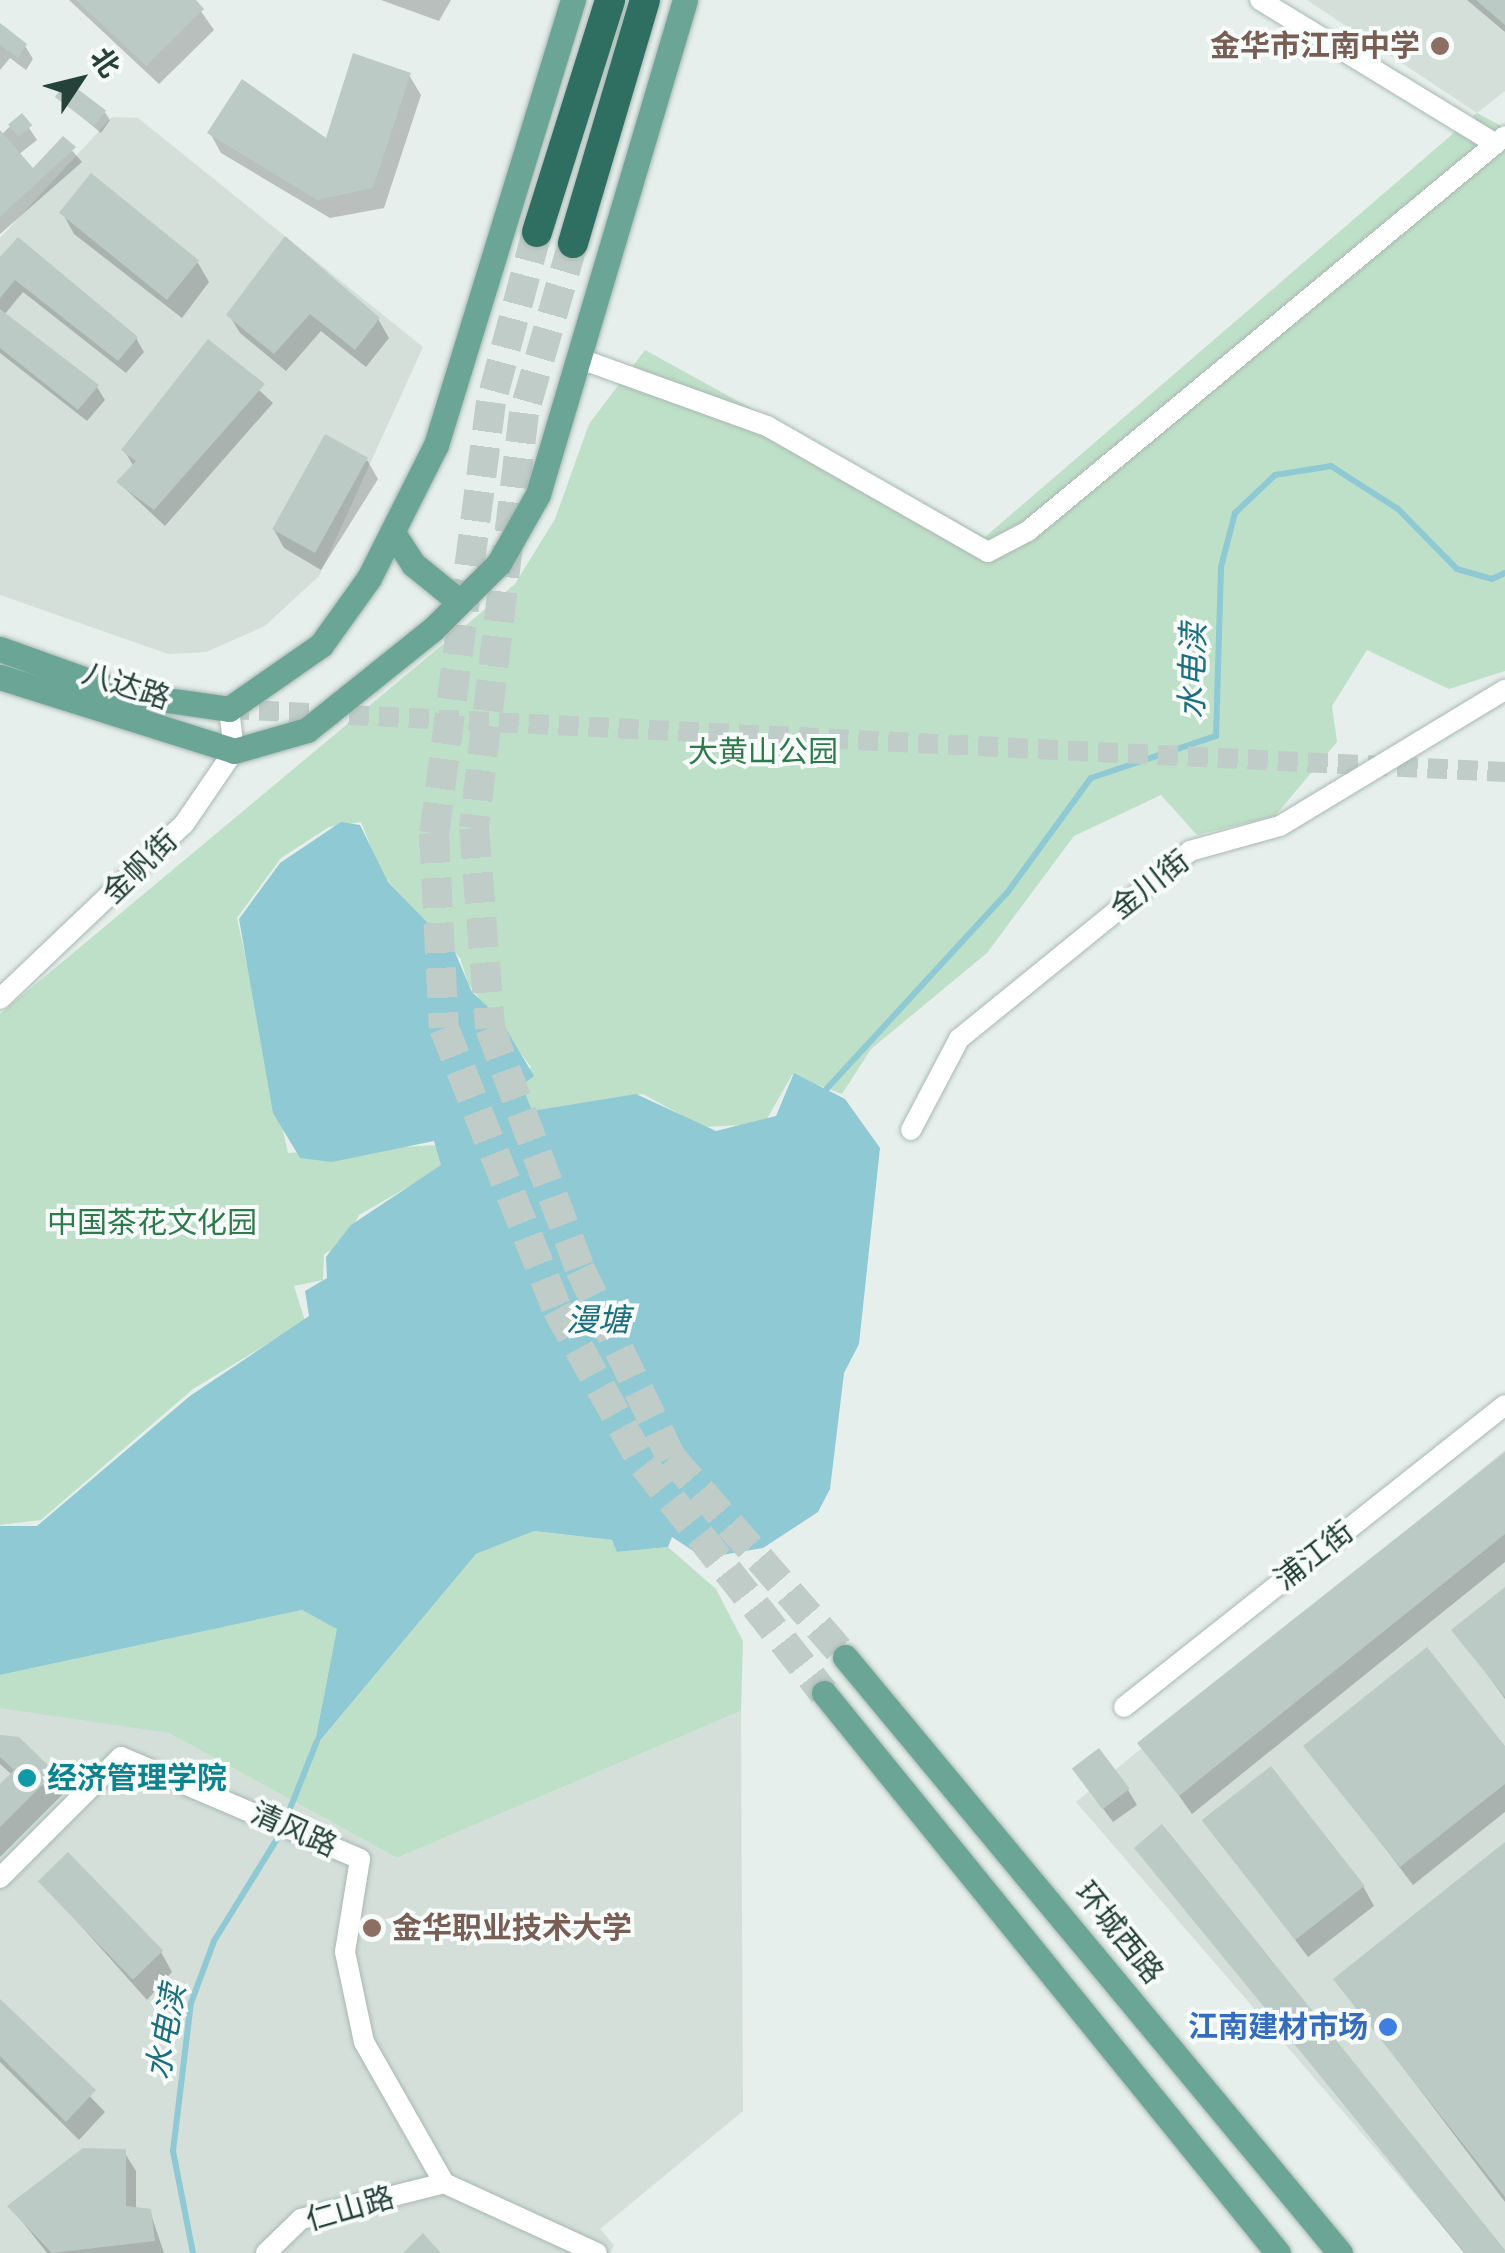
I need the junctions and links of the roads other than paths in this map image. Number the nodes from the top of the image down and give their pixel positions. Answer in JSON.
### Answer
{"nodes":[{"id":1,"x":573,"y":0,"type":"edge"},
{"id":2,"x":610,"y":0,"type":"edge"},
{"id":3,"x":645,"y":0,"type":"edge"},
{"id":4,"x":684,"y":0,"type":"edge"},
{"id":5,"x":1260,"y":0,"type":"edge"},
{"id":6,"x":1500,"y":140,"type":"edge"},
{"id":7,"x":537,"y":232,"type":"tunnel mouth"},
{"id":8,"x":573,"y":243,"type":"tunnel mouth"},
{"id":9,"x":578,"y":358,"type":"junction"},
{"id":10,"x":393,"y":533,"type":"junction"},
{"id":11,"x":460,"y":602,"type":"junction"},
{"id":12,"x":0,"y":649,"type":"edge"},
{"id":13,"x":0,"y":677,"type":"edge"},
{"id":14,"x":1505,"y":690,"type":"edge"},
{"id":15,"x":229,"y":710,"type":"junction"},
{"id":16,"x":234,"y":752,"type":"junction"},
{"id":17,"x":0,"y":1000,"type":"edge"},
{"id":18,"x":911,"y":1130,"type":"dead end"},
{"id":19,"x":1505,"y":1405,"type":"edge"},
{"id":20,"x":845,"y":1657,"type":"tunnel mouth"},
{"id":21,"x":824,"y":1693,"type":"tunnel mouth"},
{"id":22,"x":1124,"y":1707,"type":"dead end"},
{"id":23,"x":0,"y":1878,"type":"edge"},
{"id":24,"x":444,"y":2183,"type":"junction"},
{"id":25,"x":266,"y":2253,"type":"edge"},
{"id":26,"x":597,"y":2253,"type":"edge"},
{"id":27,"x":1278,"y":2253,"type":"edge"},
{"id":28,"x":1340,"y":2253,"type":"edge"}],
"edges":[{"from":1,"to":10,"type":"main road"},
{"from":2,"to":7,"type":"highway"},
{"from":3,"to":8,"type":"highway"},
{"from":4,"to":9,"type":"main road"},
{"from":5,"to":6,"type":"street"},
{"from":6,"to":9,"type":"street"},
{"from":9,"to":11,"type":"main road"},
{"from":10,"to":11,"type":"main road"},
{"from":10,"to":15,"type":"main road"},
{"from":11,"to":16,"type":"main road"},
{"from":12,"to":15,"type":"main road"},
{"from":13,"to":16,"type":"main road","name":"八达路"},
{"from":14,"to":18,"type":"street","name":"金川街"},
{"from":15,"to":16,"type":"street"},
{"from":16,"to":17,"type":"street","name":"金帆街"},
{"from":19,"to":22,"type":"street","name":"浦江街"},
{"from":20,"to":28,"type":"main road","name":"环城西路"},
{"from":21,"to":27,"type":"main road"},
{"from":23,"to":24,"type":"street","name":"清风路"},
{"from":24,"to":25,"type":"street","name":"仁山路"},
{"from":24,"to":26,"type":"street"}]}
